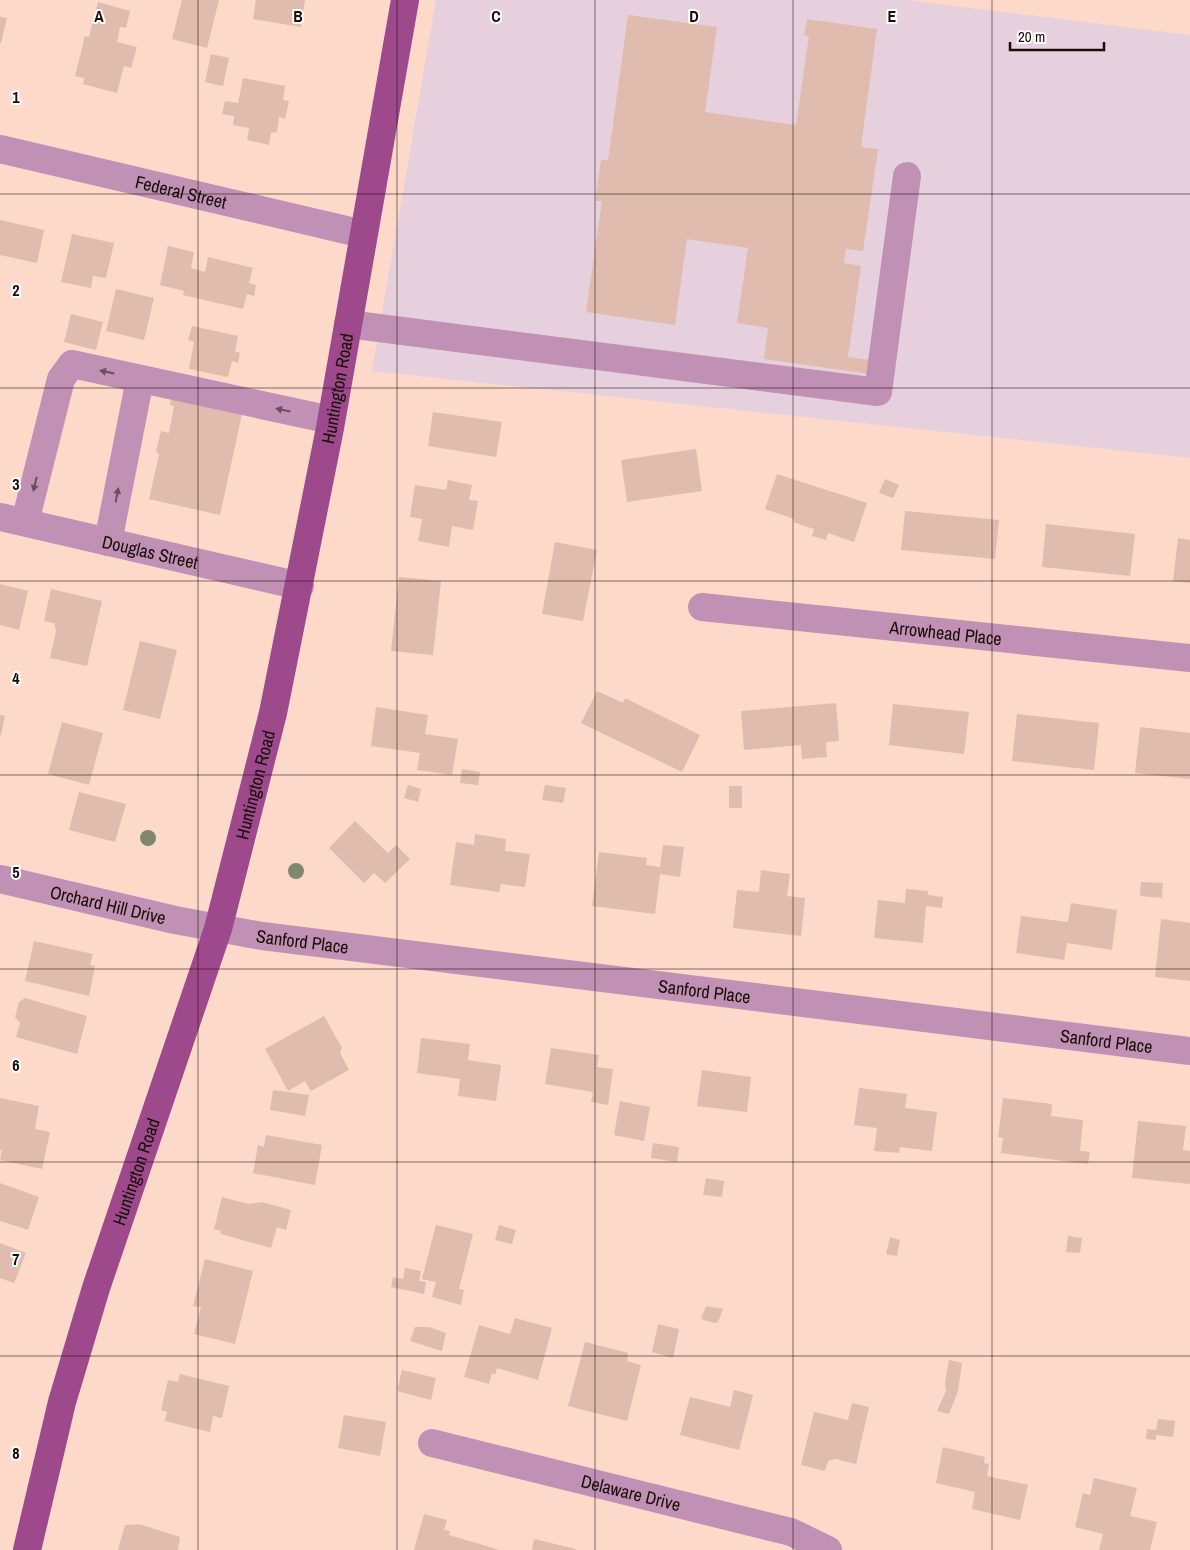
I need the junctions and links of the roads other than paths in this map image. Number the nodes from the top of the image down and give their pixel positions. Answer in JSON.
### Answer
{"nodes":[{"id":1,"x":405,"y":0,"type":"edge"},
{"id":2,"x":0,"y":149,"type":"edge"},
{"id":3,"x":907,"y":176,"type":"dead end"},
{"id":4,"x":363,"y":234,"type":"junction"},
{"id":5,"x":348,"y":324,"type":"junction"},
{"id":6,"x":140,"y":379,"type":"junction"},
{"id":7,"x":331,"y":420,"type":"junction"},
{"id":8,"x":12,"y":520,"type":"edge"},
{"id":9,"x":108,"y":542,"type":"junction"},
{"id":10,"x":300,"y":586,"type":"junction"},
{"id":11,"x":702,"y":607,"type":"dead end"},
{"id":12,"x":1190,"y":658,"type":"edge"},
{"id":13,"x":0,"y":879,"type":"edge"},
{"id":14,"x":218,"y":929,"type":"junction"},
{"id":15,"x":1190,"y":1051,"type":"edge"},
{"id":16,"x":432,"y":1443,"type":"dead end"},
{"id":17,"x":27,"y":1550,"type":"edge"},
{"id":18,"x":828,"y":1550,"type":"edge"}],
"edges":[{"from":1,"to":4,"type":"main road","name":"Huntington Road"},
{"from":2,"to":4,"type":"street","name":"Federal Street"},
{"from":3,"to":5,"type":"street"},
{"from":4,"to":5,"type":"main road","name":"Huntington Road"},
{"from":5,"to":7,"type":"main road","name":"Huntington Road"},
{"from":7,"to":6,"type":"street","one_way":true},
{"from":6,"to":8,"type":"street","one_way":true},
{"from":9,"to":6,"type":"street","one_way":true},
{"from":7,"to":10,"type":"main road","name":"Huntington Road"},
{"from":8,"to":9,"type":"street","name":"Douglas Street"},
{"from":9,"to":10,"type":"street","name":"Douglas Street"},
{"from":10,"to":14,"type":"main road","name":"Huntington Road"},
{"from":11,"to":12,"type":"street","name":"Arrowhead Place"},
{"from":13,"to":14,"type":"street","name":"Orchard Hill Drive"},
{"from":14,"to":15,"type":"street","name":"Sanford Place"},
{"from":14,"to":17,"type":"main road","name":"Huntington Road"},
{"from":16,"to":18,"type":"street","name":"Delaware Drive"}]}
